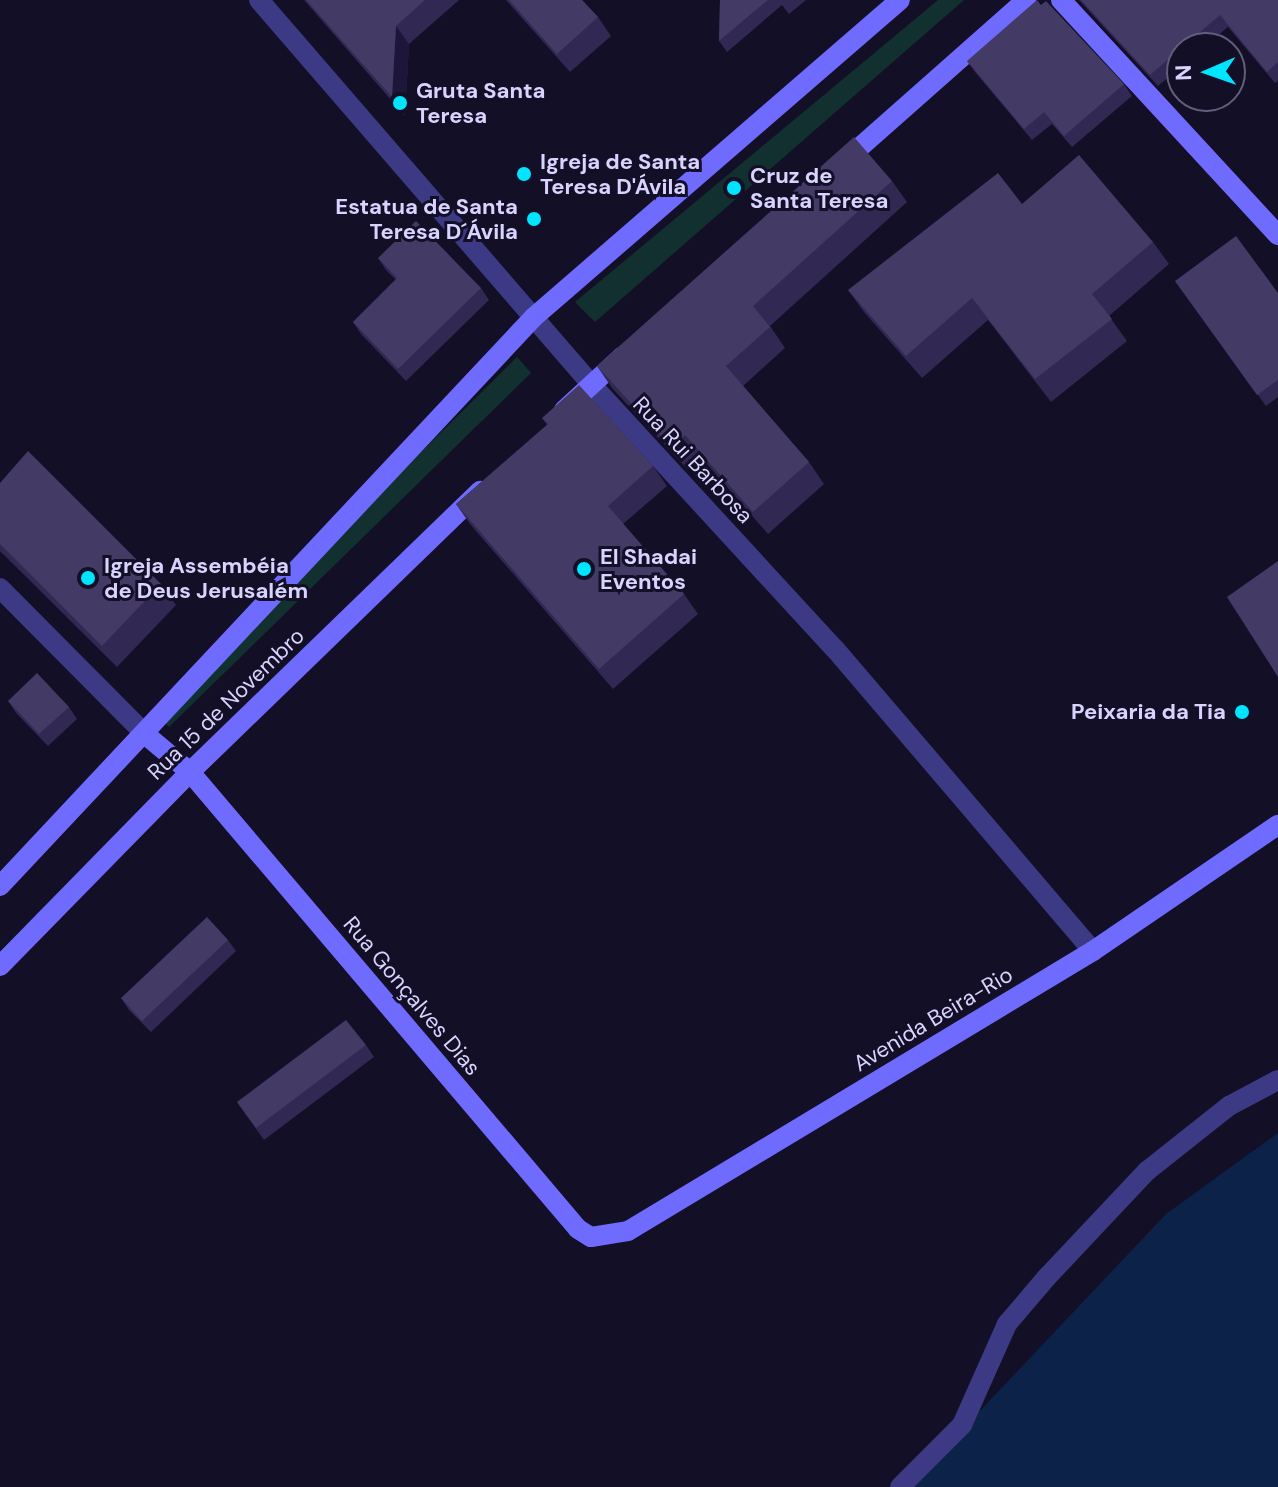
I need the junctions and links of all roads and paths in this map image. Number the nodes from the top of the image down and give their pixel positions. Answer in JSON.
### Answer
{"nodes":[{"id":1,"x":259,"y":0,"type":"edge"},
{"id":2,"x":900,"y":0,"type":"edge"},
{"id":3,"x":1026,"y":0,"type":"edge"},
{"id":4,"x":1061,"y":0,"type":"edge"},
{"id":5,"x":826,"y":176,"type":"edge"},
{"id":6,"x":1278,"y":235,"type":"edge"},
{"id":7,"x":534,"y":317,"type":"junction"},
{"id":8,"x":638,"y":343,"type":"edge"},
{"id":9,"x":591,"y":384,"type":"junction"},
{"id":10,"x":546,"y":427,"type":"edge"},
{"id":11,"x":501,"y":471,"type":"edge"},
{"id":12,"x":0,"y":588,"type":"edge"},
{"id":13,"x":146,"y":735,"type":"junction"},
{"id":14,"x":190,"y":772,"type":"junction"},
{"id":15,"x":1278,"y":825,"type":"edge"},
{"id":16,"x":0,"y":886,"type":"edge"},
{"id":17,"x":1093,"y":951,"type":"junction"},
{"id":18,"x":0,"y":966,"type":"edge"},
{"id":19,"x":1278,"y":1080,"type":"edge"},
{"id":20,"x":605,"y":1238,"type":"joint"},
{"id":21,"x":900,"y":1487,"type":"edge"}],
"edges":[{"from":1,"to":7,"type":"street","name":"Rua Rui Barbosa"},
{"from":2,"to":7,"type":"main road","name":"Rua 15 de Novembro"},
{"from":3,"to":5,"type":"main road"},
{"from":4,"to":6,"type":"main road"},
{"from":7,"to":9,"type":"street","name":"Rua Rui Barbosa"},
{"from":7,"to":13,"type":"main road","name":"Rua 15 de Novembro"},
{"from":8,"to":9,"type":"main road"},
{"from":9,"to":10,"type":"main road"},
{"from":9,"to":17,"type":"street","name":"Rua Rui Barbosa"},
{"from":11,"to":14,"type":"main road","name":"Rua 15 de Novembro"},
{"from":12,"to":13,"type":"street"},
{"from":13,"to":14,"type":"main road","name":"Rua Gonçalves Dias"},
{"from":13,"to":16,"type":"main road","name":"Rua 15 de Novembro"},
{"from":14,"to":18,"type":"main road","name":"Rua 15 de Novembro"},
{"from":14,"to":20,"type":"main road","name":"Rua Gonçalves Dias"},
{"from":15,"to":17,"type":"main road","name":"Avenida Beira-Rio"},
{"from":17,"to":20,"type":"main road","name":"Avenida Beira-Rio"},
{"from":19,"to":21,"type":"street"}]}
